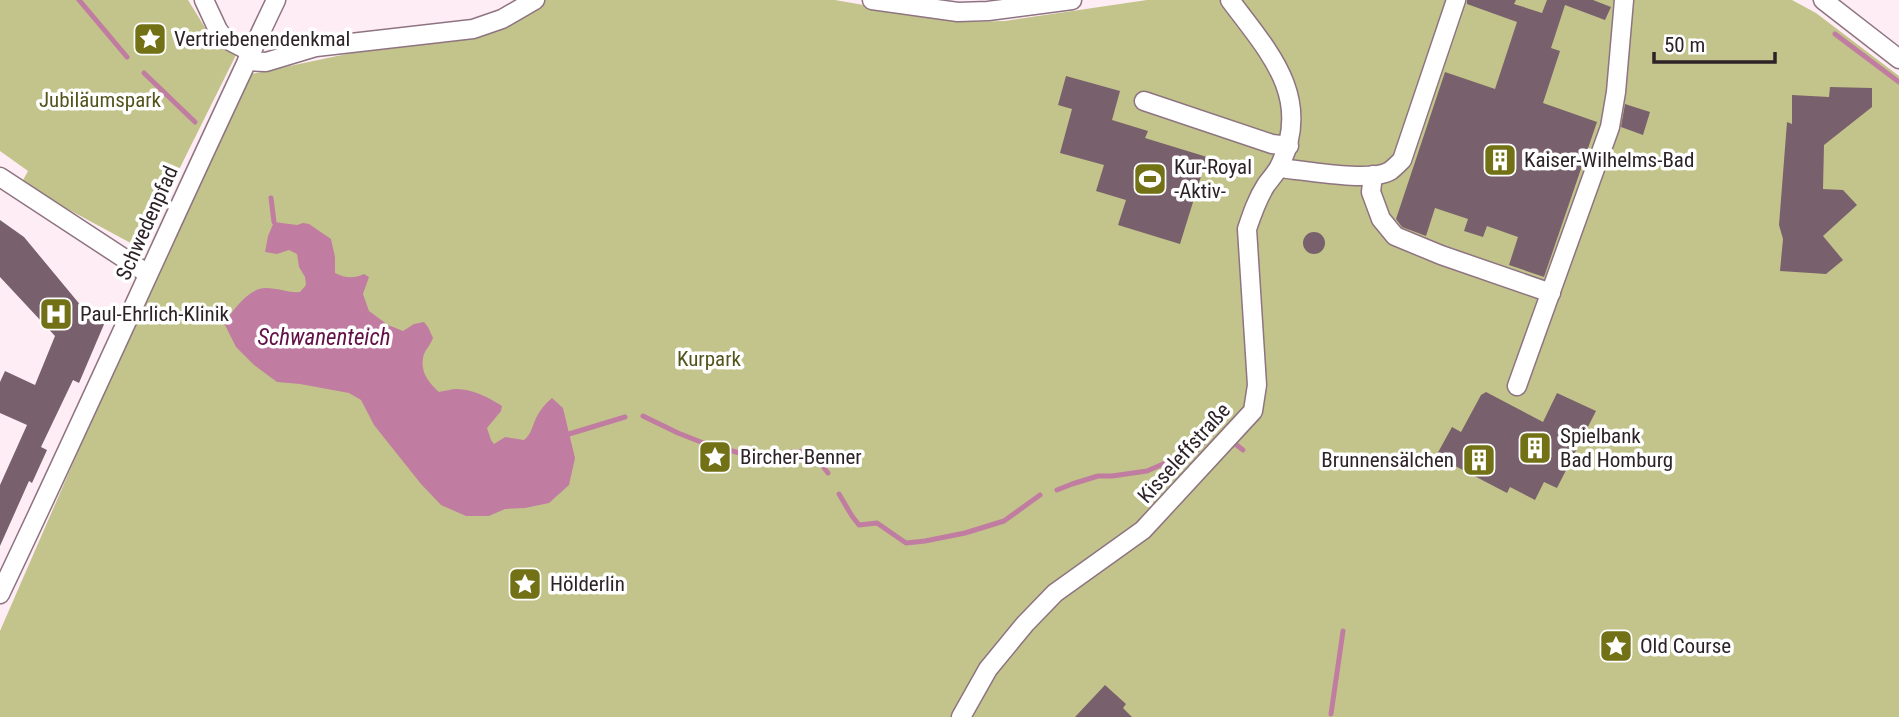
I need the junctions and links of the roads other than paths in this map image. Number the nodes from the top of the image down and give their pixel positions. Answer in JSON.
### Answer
{"nodes":[{"id":1,"x":204,"y":0,"type":"edge"},
{"id":2,"x":276,"y":0,"type":"edge"},
{"id":3,"x":535,"y":0,"type":"edge"},
{"id":4,"x":872,"y":0,"type":"edge"},
{"id":5,"x":1072,"y":0,"type":"edge"},
{"id":6,"x":1230,"y":0,"type":"edge"},
{"id":7,"x":1456,"y":0,"type":"edge"},
{"id":8,"x":1624,"y":0,"type":"edge"},
{"id":9,"x":1823,"y":0,"type":"edge"},
{"id":10,"x":249,"y":56,"type":"junction"},
{"id":11,"x":1899,"y":59,"type":"edge"},
{"id":12,"x":1144,"y":101,"type":"dead end"},
{"id":13,"x":1289,"y":146,"type":"junction"},
{"id":14,"x":1279,"y":168,"type":"junction"},
{"id":15,"x":1373,"y":175,"type":"junction"},
{"id":16,"x":0,"y":177,"type":"edge"},
{"id":17,"x":148,"y":274,"type":"junction"},
{"id":18,"x":1551,"y":293,"type":"junction"},
{"id":19,"x":1517,"y":386,"type":"dead end"},
{"id":20,"x":0,"y":594,"type":"edge"},
{"id":21,"x":961,"y":717,"type":"edge"}],
"edges":[{"from":1,"to":10,"type":"street"},
{"from":2,"to":10,"type":"street","name":"Schwedenpfad"},
{"from":3,"to":10,"type":"street"},
{"from":4,"to":5,"type":"street"},
{"from":6,"to":13,"type":"street","name":"Kisseleffstraße"},
{"from":7,"to":15,"type":"street"},
{"from":8,"to":18,"type":"street"},
{"from":9,"to":11,"type":"street"},
{"from":10,"to":17,"type":"street","name":"Schwedenpfad"},
{"from":12,"to":13,"type":"street"},
{"from":13,"to":14,"type":"street","name":"Kisseleffstraße"},
{"from":14,"to":15,"type":"street"},
{"from":14,"to":21,"type":"street","name":"Kisseleffstraße"},
{"from":15,"to":18,"type":"street"},
{"from":16,"to":17,"type":"street"},
{"from":17,"to":20,"type":"street","name":"Schwedenpfad"},
{"from":18,"to":19,"type":"street"}]}
